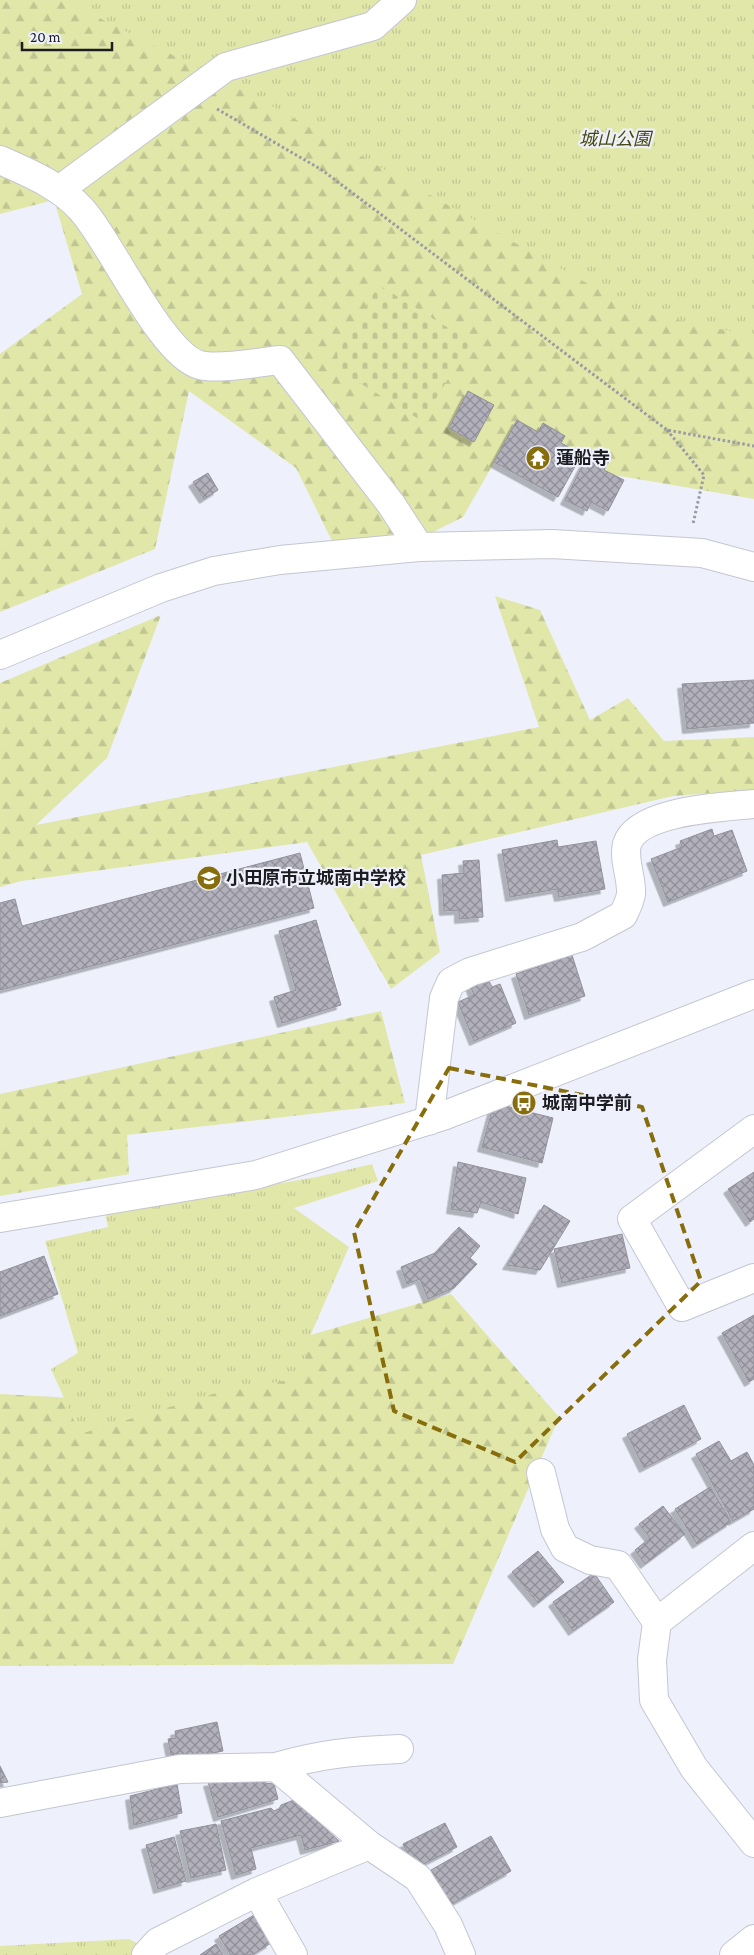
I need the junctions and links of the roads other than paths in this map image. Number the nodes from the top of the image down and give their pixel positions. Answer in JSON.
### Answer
{"nodes":[{"id":1,"x":402,"y":0,"type":"edge"},
{"id":2,"x":0,"y":160,"type":"edge"},
{"id":3,"x":59,"y":190,"type":"junction"},
{"id":4,"x":419,"y":547,"type":"junction"},
{"id":5,"x":754,"y":567,"type":"edge"},
{"id":6,"x":0,"y":655,"type":"edge"},
{"id":7,"x":754,"y":804,"type":"edge"},
{"id":8,"x":754,"y":994,"type":"edge"},
{"id":9,"x":429,"y":1121,"type":"junction"},
{"id":10,"x":754,"y":1129,"type":"edge"},
{"id":11,"x":0,"y":1218,"type":"edge"},
{"id":12,"x":754,"y":1278,"type":"edge"},
{"id":13,"x":541,"y":1473,"type":"dead end"},
{"id":14,"x":754,"y":1546,"type":"edge"},
{"id":15,"x":657,"y":1622,"type":"junction"},
{"id":16,"x":399,"y":1749,"type":"dead end"},
{"id":17,"x":276,"y":1767,"type":"junction"},
{"id":18,"x":0,"y":1803,"type":"edge"},
{"id":19,"x":754,"y":1843,"type":"edge"},
{"id":20,"x":369,"y":1845,"type":"junction"},
{"id":21,"x":257,"y":1892,"type":"junction"},
{"id":22,"x":754,"y":1939,"type":"edge"},
{"id":23,"x":146,"y":1955,"type":"edge"},
{"id":24,"x":293,"y":1955,"type":"edge"},
{"id":25,"x":461,"y":1955,"type":"edge"},
{"id":26,"x":734,"y":1955,"type":"edge"}],
"edges":[{"from":1,"to":3,"type":"street"},
{"from":2,"to":3,"type":"street"},
{"from":3,"to":4,"type":"street"},
{"from":4,"to":5,"type":"street"},
{"from":4,"to":6,"type":"street"},
{"from":7,"to":9,"type":"street"},
{"from":8,"to":9,"type":"street"},
{"from":9,"to":11,"type":"street"},
{"from":10,"to":12,"type":"street"},
{"from":13,"to":15,"type":"street"},
{"from":14,"to":15,"type":"street"},
{"from":15,"to":19,"type":"street"},
{"from":16,"to":17,"type":"street"},
{"from":17,"to":18,"type":"street"},
{"from":17,"to":20,"type":"street"},
{"from":20,"to":21,"type":"street"},
{"from":20,"to":25,"type":"street"},
{"from":21,"to":23,"type":"street"},
{"from":21,"to":24,"type":"street"},
{"from":22,"to":26,"type":"street"}]}
